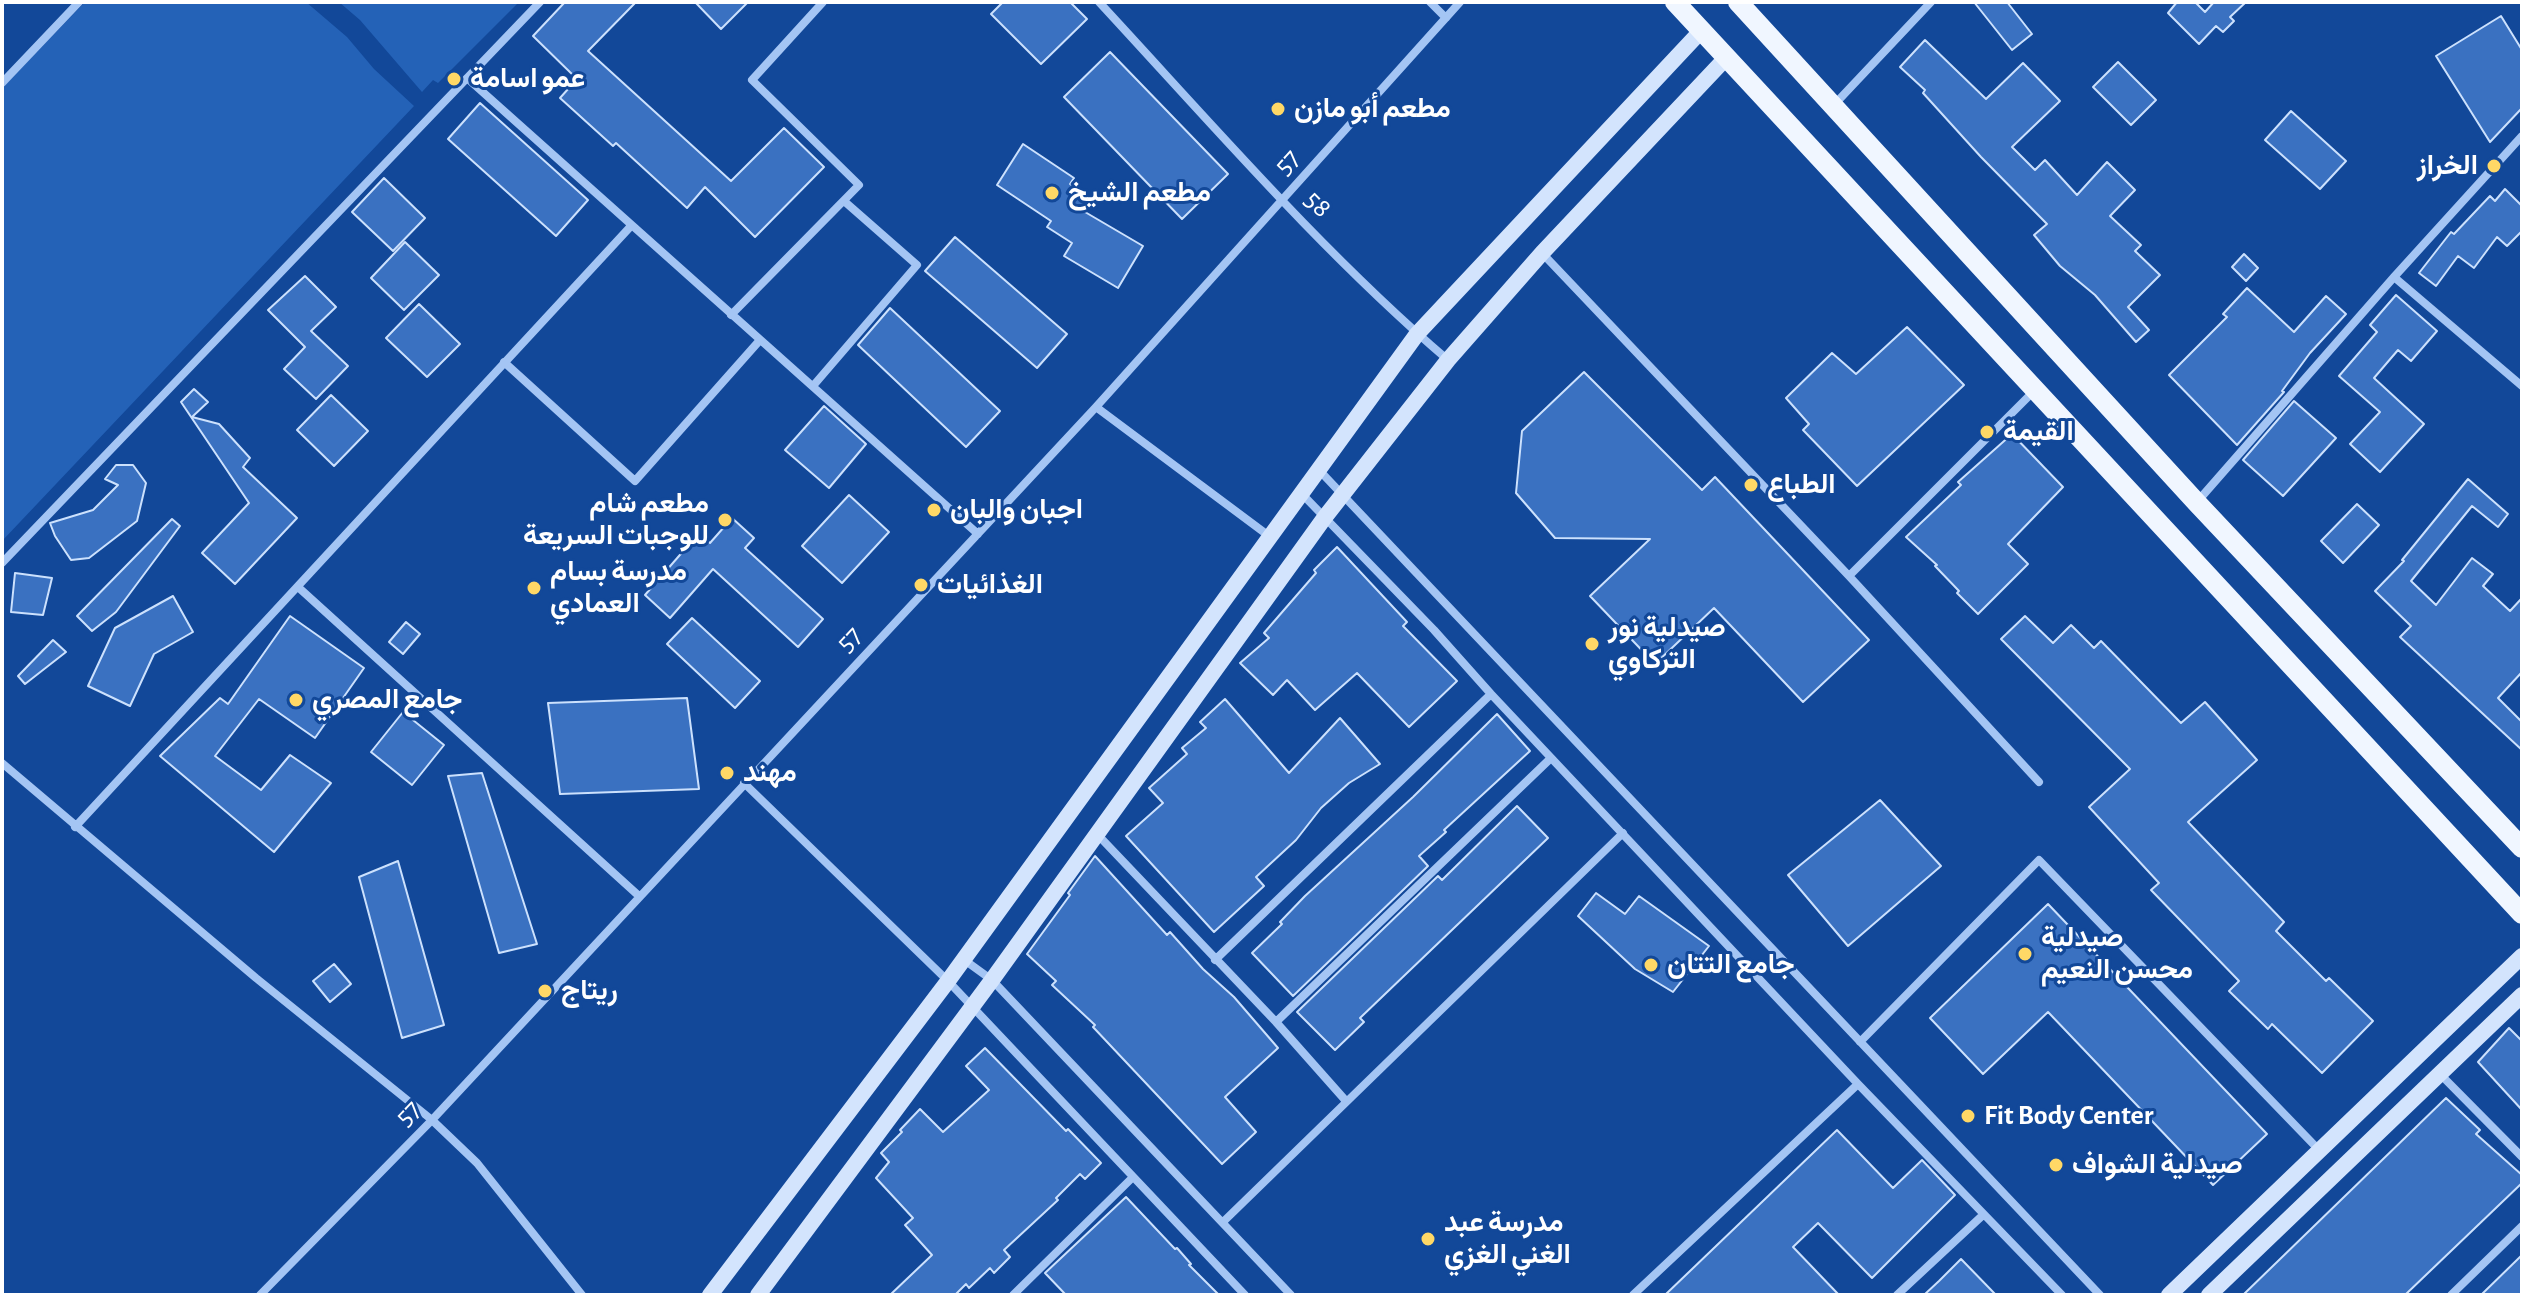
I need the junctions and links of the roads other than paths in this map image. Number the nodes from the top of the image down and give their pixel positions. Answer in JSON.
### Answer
{"nodes":[{"id":1,"x":79,"y":2,"type":"edge"},
{"id":2,"x":540,"y":2,"type":"edge"},
{"id":3,"x":823,"y":2,"type":"edge"},
{"id":4,"x":1099,"y":2,"type":"edge"},
{"id":5,"x":1430,"y":2,"type":"edge"},
{"id":6,"x":1460,"y":2,"type":"edge"},
{"id":7,"x":1675,"y":2,"type":"edge"},
{"id":8,"x":1738,"y":2,"type":"edge"},
{"id":9,"x":1931,"y":2,"type":"edge"},
{"id":10,"x":1446,"y":18,"type":"junction"},
{"id":11,"x":1701,"y":31,"type":"junction"},
{"id":12,"x":1725,"y":59,"type":"junction"},
{"id":13,"x":467,"y":78,"type":"junction"},
{"id":14,"x":2,"y":83,"type":"edge"},
{"id":15,"x":1833,"y":106,"type":"junction"},
{"id":16,"x":2522,"y":136,"type":"edge"},
{"id":17,"x":1282,"y":200,"type":"junction"},
{"id":18,"x":844,"y":201,"type":"junction"},
{"id":19,"x":631,"y":226,"type":"junction"},
{"id":20,"x":1542,"y":253,"type":"junction"},
{"id":21,"x":2394,"y":277,"type":"junction"},
{"id":22,"x":731,"y":315,"type":"junction"},
{"id":23,"x":1417,"y":334,"type":"junction"},
{"id":24,"x":760,"y":340,"type":"junction"},
{"id":25,"x":1448,"y":360,"type":"junction"},
{"id":26,"x":504,"y":362,"type":"junction"},
{"id":27,"x":813,"y":386,"type":"junction"},
{"id":28,"x":2522,"y":386,"type":"edge"},
{"id":29,"x":2035,"y":390,"type":"junction"},
{"id":30,"x":1096,"y":407,"type":"junction"},
{"id":31,"x":1319,"y":470,"type":"junction"},
{"id":32,"x":1301,"y":494,"type":"junction"},
{"id":33,"x":1343,"y":495,"type":"junction"},
{"id":34,"x":2197,"y":503,"type":"junction"},
{"id":35,"x":1325,"y":517,"type":"junction"},
{"id":36,"x":978,"y":534,"type":"junction"},
{"id":37,"x":1270,"y":537,"type":"junction"},
{"id":38,"x":2,"y":563,"type":"edge"},
{"id":39,"x":1849,"y":576,"type":"junction"},
{"id":40,"x":298,"y":587,"type":"junction"},
{"id":41,"x":1491,"y":694,"type":"junction"},
{"id":42,"x":1551,"y":758,"type":"junction"},
{"id":43,"x":2,"y":763,"type":"edge"},
{"id":44,"x":2039,"y":782,"type":"dead end"},
{"id":45,"x":744,"y":783,"type":"junction"},
{"id":46,"x":75,"y":827,"type":"junction"},
{"id":47,"x":1097,"y":833,"type":"junction"},
{"id":48,"x":1623,"y":833,"type":"junction"},
{"id":49,"x":2522,"y":848,"type":"edge"},
{"id":50,"x":639,"y":896,"type":"junction"},
{"id":51,"x":2522,"y":914,"type":"edge"},
{"id":52,"x":2522,"y":956,"type":"edge"},
{"id":53,"x":963,"y":959,"type":"junction"},
{"id":54,"x":1215,"y":960,"type":"junction"},
{"id":55,"x":992,"y":980,"type":"junction"},
{"id":56,"x":948,"y":981,"type":"junction"},
{"id":57,"x":2522,"y":995,"type":"edge"},
{"id":58,"x":972,"y":1007,"type":"junction"},
{"id":59,"x":1276,"y":1022,"type":"junction"},
{"id":60,"x":1860,"y":1042,"type":"junction"},
{"id":61,"x":2440,"y":1074,"type":"junction"},
{"id":62,"x":1858,"y":1084,"type":"junction"},
{"id":63,"x":1346,"y":1101,"type":"junction"},
{"id":64,"x":432,"y":1120,"type":"junction"},
{"id":65,"x":2320,"y":1150,"type":"junction"},
{"id":66,"x":2522,"y":1157,"type":"edge"},
{"id":67,"x":1132,"y":1178,"type":"junction"},
{"id":68,"x":1983,"y":1215,"type":"junction"},
{"id":69,"x":1223,"y":1222,"type":"junction"},
{"id":70,"x":2522,"y":1226,"type":"edge"},
{"id":71,"x":1017,"y":1294,"type":"edge"},
{"id":72,"x":260,"y":1295,"type":"edge"},
{"id":73,"x":582,"y":1295,"type":"edge"},
{"id":74,"x":710,"y":1295,"type":"edge"},
{"id":75,"x":758,"y":1295,"type":"edge"},
{"id":76,"x":1245,"y":1295,"type":"edge"},
{"id":77,"x":1291,"y":1295,"type":"edge"},
{"id":78,"x":1633,"y":1295,"type":"edge"},
{"id":79,"x":1897,"y":1295,"type":"edge"},
{"id":80,"x":2062,"y":1295,"type":"edge"},
{"id":81,"x":2100,"y":1295,"type":"edge"},
{"id":82,"x":2169,"y":1295,"type":"edge"},
{"id":83,"x":2209,"y":1295,"type":"edge"},
{"id":84,"x":2451,"y":1295,"type":"edge"}],
"edges":[{"from":1,"to":14,"type":"street"},
{"from":2,"to":13,"type":"street"},
{"from":3,"to":18,"type":"street"},
{"from":4,"to":17,"type":"street","name":"58"},
{"from":5,"to":10,"type":"street"},
{"from":6,"to":10,"type":"street","name":"57"},
{"from":7,"to":11,"type":"main road"},
{"from":8,"to":15,"type":"main road"},
{"from":9,"to":15,"type":"street"},
{"from":10,"to":17,"type":"street","name":"57"},
{"from":11,"to":12,"type":"main road"},
{"from":11,"to":23,"type":"main road"},
{"from":12,"to":20,"type":"main road"},
{"from":12,"to":29,"type":"main road"},
{"from":13,"to":19,"type":"street"},
{"from":13,"to":38,"type":"street"},
{"from":15,"to":34,"type":"main road"},
{"from":16,"to":21,"type":"street"},
{"from":17,"to":23,"type":"street","name":"58"},
{"from":17,"to":30,"type":"street","name":"57"},
{"from":18,"to":22,"type":"street"},
{"from":18,"to":27,"type":"street"},
{"from":19,"to":22,"type":"street"},
{"from":19,"to":26,"type":"street"},
{"from":20,"to":25,"type":"main road"},
{"from":20,"to":39,"type":"street"},
{"from":21,"to":28,"type":"street"},
{"from":21,"to":34,"type":"street"},
{"from":22,"to":24,"type":"street"},
{"from":23,"to":25,"type":"street","name":"58"},
{"from":23,"to":31,"type":"main road"},
{"from":24,"to":26,"type":"street"},
{"from":24,"to":27,"type":"street"},
{"from":25,"to":33,"type":"main road"},
{"from":26,"to":40,"type":"street"},
{"from":27,"to":36,"type":"street"},
{"from":29,"to":39,"type":"street"},
{"from":29,"to":51,"type":"main road"},
{"from":30,"to":36,"type":"street","name":"57"},
{"from":30,"to":37,"type":"street"},
{"from":31,"to":32,"type":"main road"},
{"from":31,"to":33,"type":"street"},
{"from":32,"to":35,"type":"street"},
{"from":32,"to":37,"type":"main road"},
{"from":33,"to":35,"type":"main road"},
{"from":33,"to":60,"type":"street"},
{"from":34,"to":49,"type":"main road"},
{"from":35,"to":41,"type":"street"},
{"from":35,"to":47,"type":"main road"},
{"from":36,"to":45,"type":"street","name":"57"},
{"from":37,"to":53,"type":"main road"},
{"from":39,"to":44,"type":"street"},
{"from":40,"to":46,"type":"street"},
{"from":40,"to":50,"type":"street"},
{"from":41,"to":42,"type":"street"},
{"from":41,"to":54,"type":"street"},
{"from":42,"to":48,"type":"street"},
{"from":42,"to":59,"type":"street"},
{"from":43,"to":46,"type":"street"},
{"from":45,"to":50,"type":"street","name":"57"},
{"from":45,"to":56,"type":"street"},
{"from":46,"to":64,"type":"street"},
{"from":47,"to":54,"type":"street"},
{"from":47,"to":55,"type":"main road"},
{"from":48,"to":62,"type":"street"},
{"from":48,"to":63,"type":"street"},
{"from":50,"to":64,"type":"street","name":"57"},
{"from":52,"to":65,"type":"main road"},
{"from":53,"to":55,"type":"street"},
{"from":53,"to":56,"type":"main road"},
{"from":54,"to":59,"type":"street"},
{"from":55,"to":58,"type":"main road"},
{"from":55,"to":69,"type":"street"},
{"from":56,"to":58,"type":"street"},
{"from":56,"to":74,"type":"main road"},
{"from":57,"to":61,"type":"main road"},
{"from":58,"to":67,"type":"street"},
{"from":58,"to":75,"type":"main road"},
{"from":59,"to":63,"type":"street"},
{"from":60,"to":65,"type":"street"},
{"from":60,"to":81,"type":"street"},
{"from":61,"to":66,"type":"street"},
{"from":61,"to":83,"type":"main road"},
{"from":62,"to":68,"type":"street"},
{"from":62,"to":78,"type":"street"},
{"from":63,"to":69,"type":"street"},
{"from":64,"to":72,"type":"street","name":"57"},
{"from":64,"to":73,"type":"street"},
{"from":65,"to":82,"type":"main road"},
{"from":67,"to":71,"type":"street"},
{"from":67,"to":76,"type":"street"},
{"from":68,"to":79,"type":"street"},
{"from":68,"to":80,"type":"street"},
{"from":69,"to":77,"type":"street"},
{"from":70,"to":84,"type":"street"}]}
